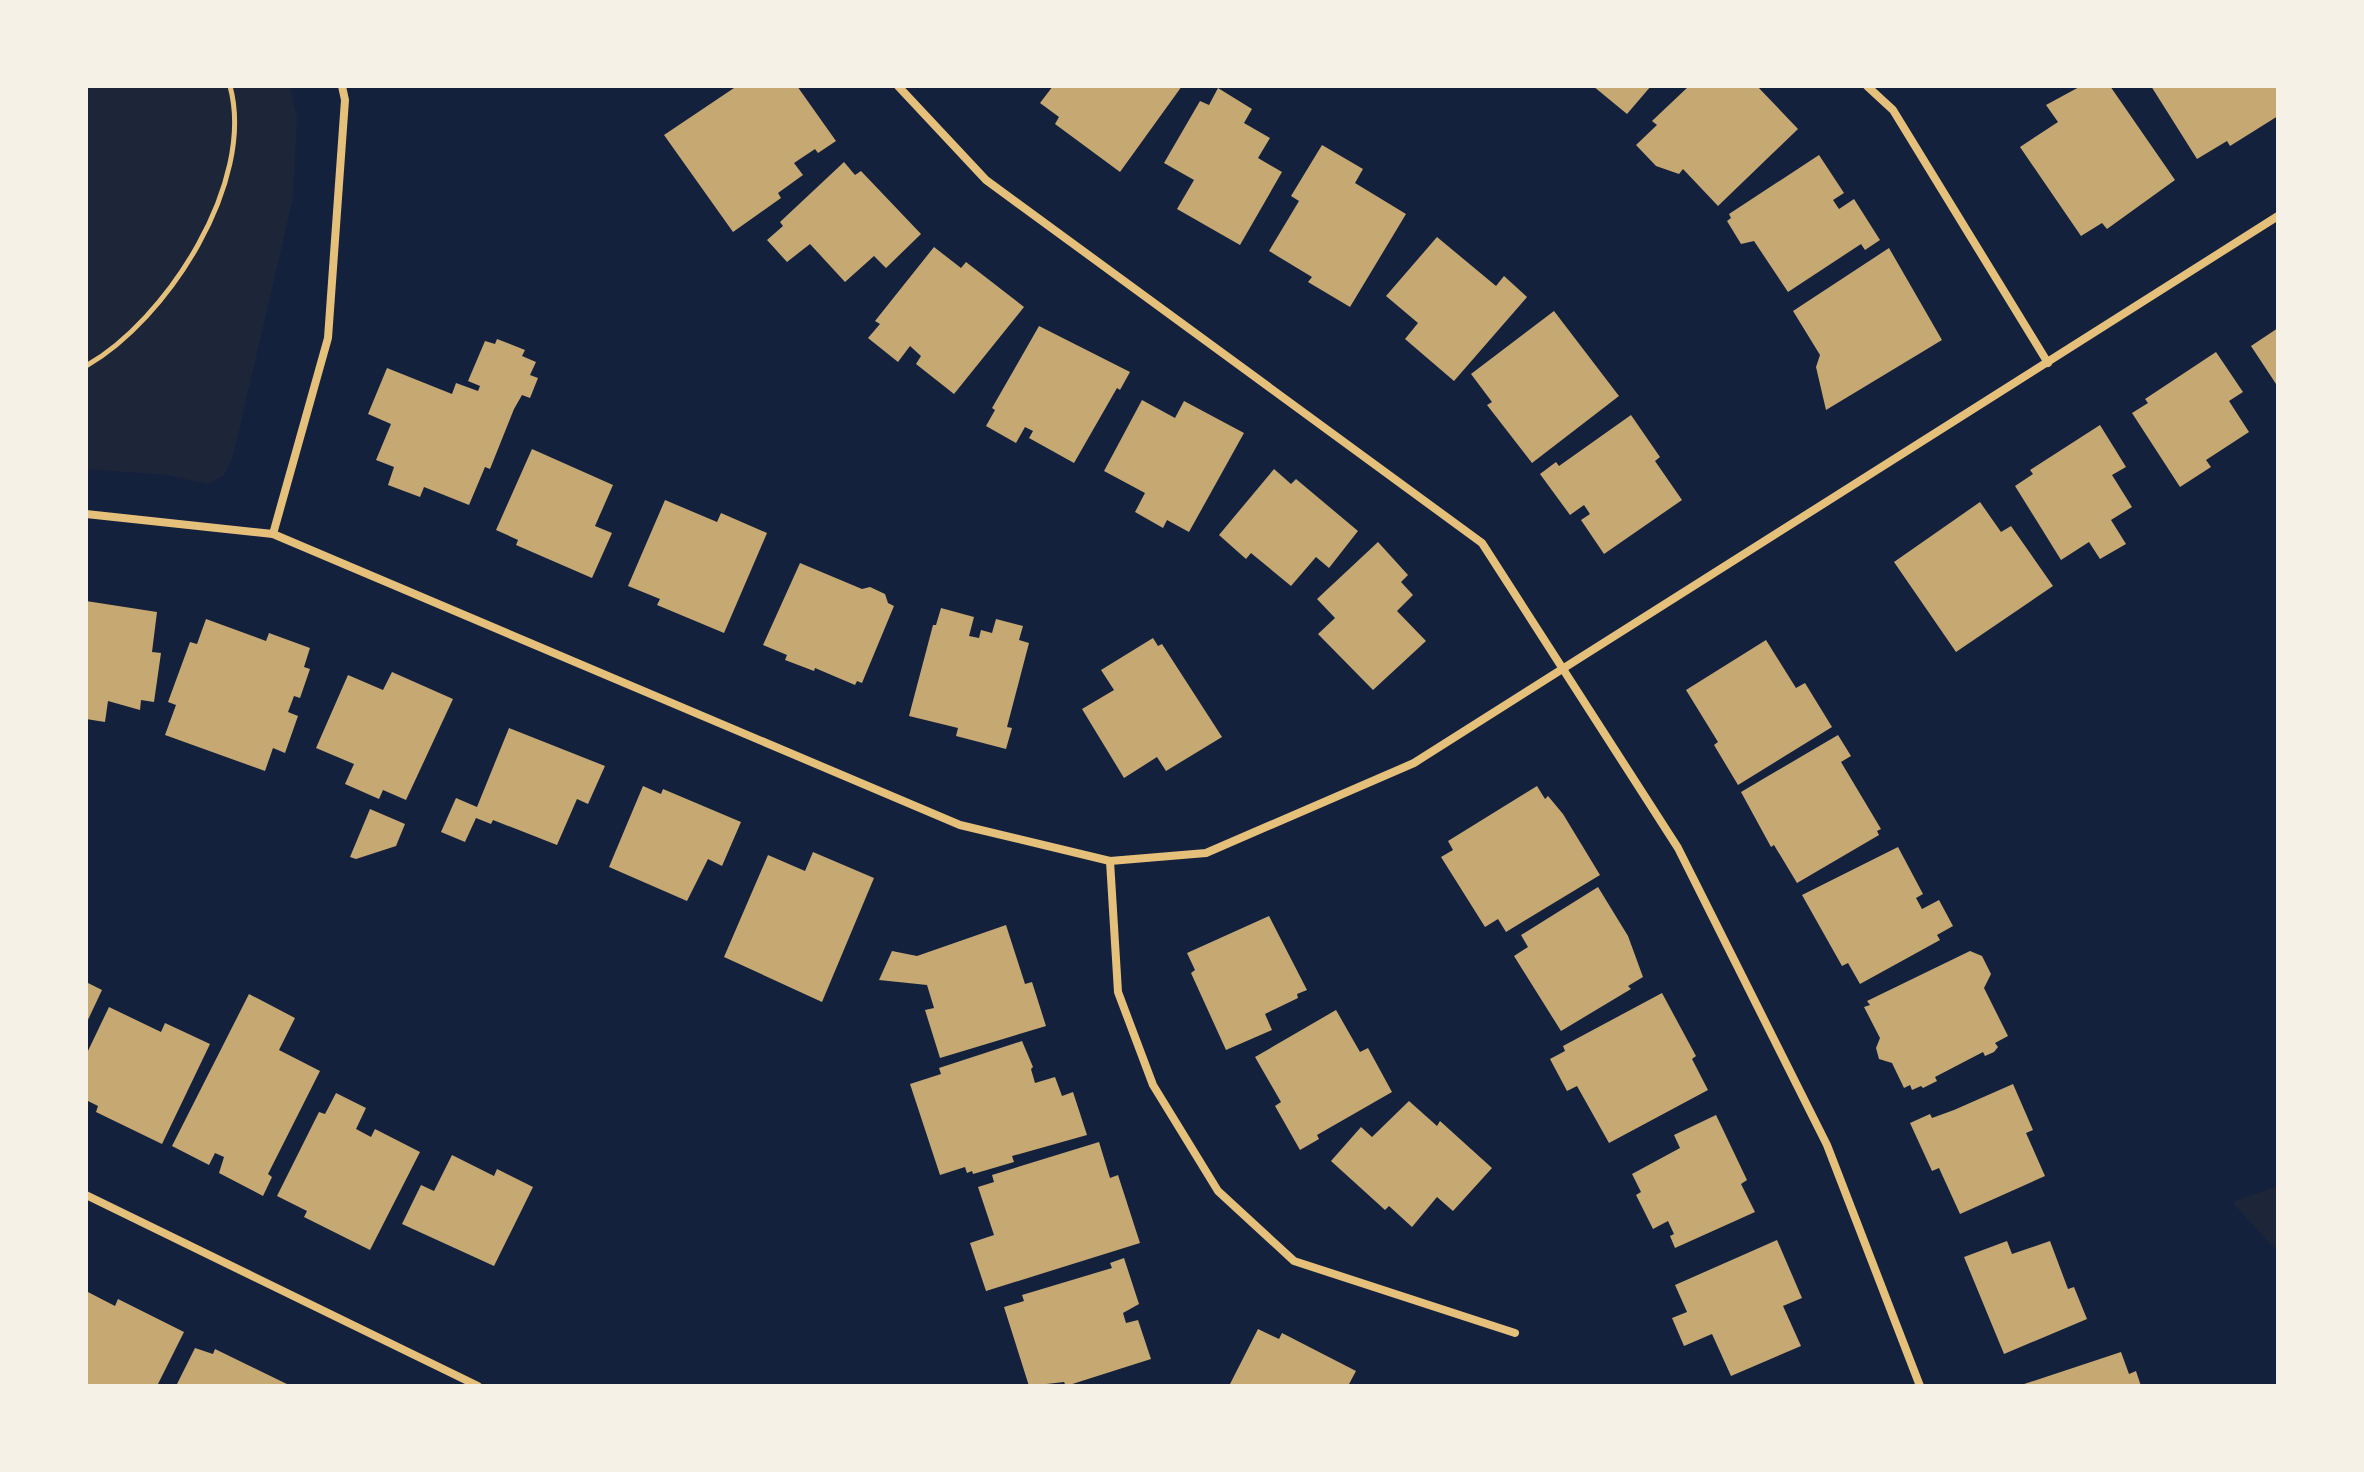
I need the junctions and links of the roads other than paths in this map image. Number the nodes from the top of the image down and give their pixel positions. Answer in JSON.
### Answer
{"nodes":[{"id":1,"x":342,"y":86,"type":"edge"},
{"id":2,"x":898,"y":86,"type":"edge"},
{"id":3,"x":1867,"y":86,"type":"edge"},
{"id":4,"x":2278,"y":216,"type":"edge"},
{"id":5,"x":2048,"y":363,"type":"junction"},
{"id":6,"x":86,"y":514,"type":"edge"},
{"id":7,"x":273,"y":534,"type":"junction"},
{"id":8,"x":1566,"y":669,"type":"junction"},
{"id":9,"x":1110,"y":861,"type":"junction"},
{"id":10,"x":86,"y":1195,"type":"edge"},
{"id":11,"x":1515,"y":1333,"type":"dead end"},
{"id":12,"x":478,"y":1386,"type":"edge"},
{"id":13,"x":1920,"y":1386,"type":"edge"}],
"edges":[{"from":1,"to":7,"type":"street"},
{"from":2,"to":8,"type":"street"},
{"from":3,"to":5,"type":"street"},
{"from":4,"to":5,"type":"street"},
{"from":5,"to":8,"type":"street"},
{"from":6,"to":7,"type":"street"},
{"from":7,"to":9,"type":"street"},
{"from":8,"to":9,"type":"street"},
{"from":8,"to":13,"type":"street"},
{"from":9,"to":11,"type":"street"},
{"from":10,"to":12,"type":"street"}]}
